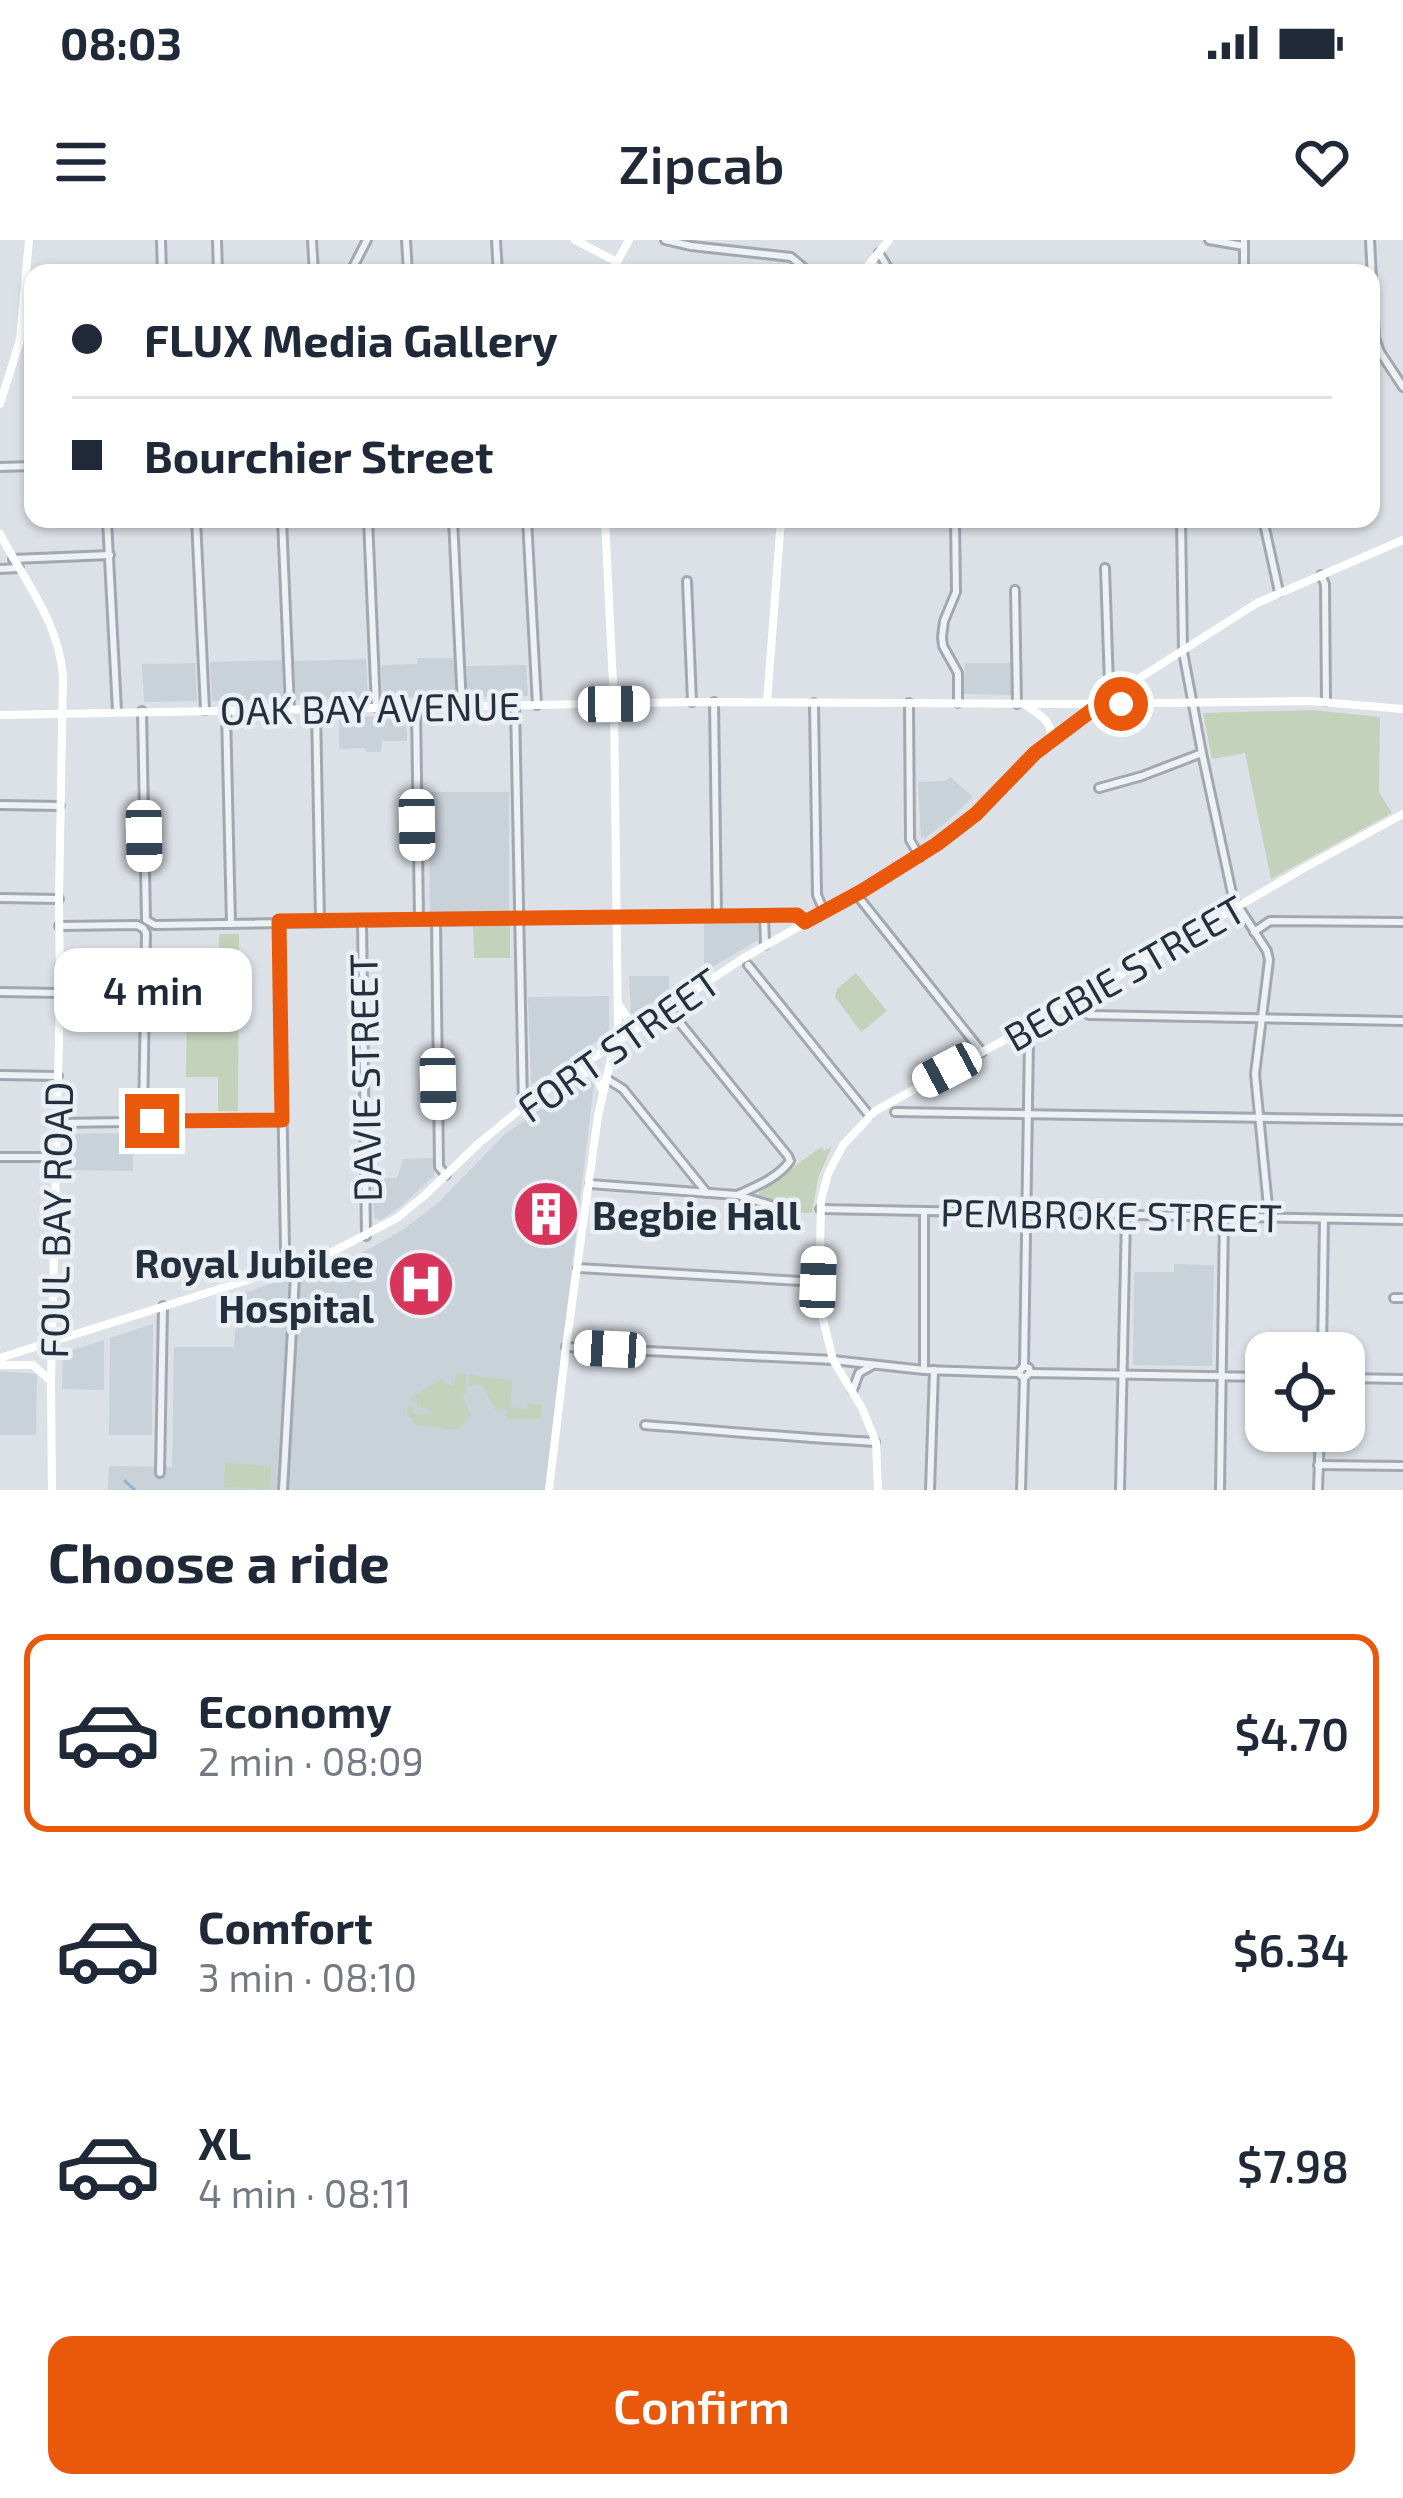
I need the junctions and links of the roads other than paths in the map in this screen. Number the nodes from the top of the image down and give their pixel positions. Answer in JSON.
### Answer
{"nodes":[{"id":1,"x":574,"y":240,"type":"edge"},
{"id":2,"x":629,"y":240,"type":"edge"},
{"id":3,"x":665,"y":240,"type":"edge"},
{"id":4,"x":890,"y":240,"type":"edge"},
{"id":5,"x":1209,"y":240,"type":"edge"},
{"id":6,"x":1244,"y":243,"type":"edge"},
{"id":7,"x":879,"y":253,"type":"junction"},
{"id":8,"x":617,"y":262,"type":"joint"},
{"id":9,"x":799,"y":264,"type":"edge"},
{"id":10,"x":870,"y":264,"type":"edge"},
{"id":11,"x":886,"y":264,"type":"edge"},
{"id":12,"x":24,"y":296,"type":"edge"},
{"id":13,"x":1380,"y":352,"type":"edge"},
{"id":14,"x":1403,"y":387,"type":"edge"},
{"id":15,"x":0,"y":404,"type":"edge"},
{"id":16,"x":108,"y":528,"type":"edge"},
{"id":17,"x":196,"y":528,"type":"edge"},
{"id":18,"x":282,"y":528,"type":"edge"},
{"id":19,"x":368,"y":528,"type":"edge"},
{"id":20,"x":453,"y":528,"type":"edge"},
{"id":21,"x":527,"y":528,"type":"edge"},
{"id":22,"x":605,"y":528,"type":"edge"},
{"id":23,"x":780,"y":528,"type":"edge"},
{"id":24,"x":955,"y":528,"type":"edge"},
{"id":25,"x":1181,"y":528,"type":"edge"},
{"id":26,"x":1265,"y":528,"type":"edge"},
{"id":27,"x":0,"y":534,"type":"edge"},
{"id":28,"x":1403,"y":540,"type":"edge"},
{"id":29,"x":110,"y":555,"type":"junction"},
{"id":30,"x":16,"y":563,"type":"junction"},
{"id":31,"x":1105,"y":568,"type":"dead end"},
{"id":32,"x":0,"y":569,"type":"edge"},
{"id":33,"x":1321,"y":574,"type":"junction"},
{"id":34,"x":688,"y":581,"type":"dead end"},
{"id":35,"x":1015,"y":590,"type":"dead end"},
{"id":36,"x":1280,"y":592,"type":"junction"},
{"id":37,"x":1183,"y":628,"type":"junction"},
{"id":38,"x":1202,"y":638,"type":"junction"},
{"id":39,"x":1183,"y":652,"type":"junction"},
{"id":40,"x":1113,"y":695,"type":"junction"},
{"id":41,"x":1326,"y":701,"type":"junction"},
{"id":42,"x":692,"y":702,"type":"junction"},
{"id":43,"x":714,"y":702,"type":"junction"},
{"id":44,"x":767,"y":702,"type":"junction"},
{"id":45,"x":814,"y":703,"type":"junction"},
{"id":46,"x":909,"y":703,"type":"junction"},
{"id":47,"x":958,"y":703,"type":"junction"},
{"id":48,"x":1194,"y":703,"type":"junction"},
{"id":49,"x":614,"y":704,"type":"junction"},
{"id":50,"x":1021,"y":704,"type":"junction"},
{"id":51,"x":1100,"y":704,"type":"junction"},
{"id":52,"x":515,"y":705,"type":"junction"},
{"id":53,"x":537,"y":705,"type":"junction"},
{"id":54,"x":416,"y":706,"type":"junction"},
{"id":55,"x":462,"y":706,"type":"junction"},
{"id":56,"x":376,"y":707,"type":"junction"},
{"id":57,"x":316,"y":708,"type":"junction"},
{"id":58,"x":290,"y":709,"type":"junction"},
{"id":59,"x":1403,"y":709,"type":"edge"},
{"id":60,"x":205,"y":710,"type":"junction"},
{"id":61,"x":226,"y":710,"type":"junction"},
{"id":62,"x":116,"y":711,"type":"junction"},
{"id":63,"x":142,"y":711,"type":"junction"},
{"id":64,"x":62,"y":712,"type":"junction"},
{"id":65,"x":0,"y":715,"type":"edge"},
{"id":66,"x":1050,"y":741,"type":"junction"},
{"id":67,"x":1202,"y":753,"type":"junction"},
{"id":68,"x":1099,"y":788,"type":"dead end"},
{"id":69,"x":0,"y":805,"type":"edge"},
{"id":70,"x":60,"y":806,"type":"junction"},
{"id":71,"x":1403,"y":814,"type":"edge"},
{"id":72,"x":920,"y":856,"type":"junction"},
{"id":73,"x":856,"y":894,"type":"junction"},
{"id":74,"x":0,"y":898,"type":"edge"},
{"id":75,"x":58,"y":899,"type":"junction"},
{"id":76,"x":1238,"y":907,"type":"junction"},
{"id":77,"x":824,"y":910,"type":"junction"},
{"id":78,"x":717,"y":915,"type":"junction"},
{"id":79,"x":764,"y":915,"type":"junction"},
{"id":80,"x":617,"y":916,"type":"junction"},
{"id":81,"x":436,"y":919,"type":"junction"},
{"id":82,"x":518,"y":919,"type":"junction"},
{"id":83,"x":419,"y":920,"type":"junction"},
{"id":84,"x":279,"y":921,"type":"junction"},
{"id":85,"x":320,"y":921,"type":"junction"},
{"id":86,"x":362,"y":921,"type":"junction"},
{"id":87,"x":805,"y":922,"type":"junction"},
{"id":88,"x":1403,"y":922,"type":"edge"},
{"id":89,"x":231,"y":924,"type":"junction"},
{"id":90,"x":59,"y":926,"type":"junction"},
{"id":91,"x":146,"y":926,"type":"junction"},
{"id":92,"x":1254,"y":932,"type":"junction"},
{"id":93,"x":765,"y":945,"type":"junction"},
{"id":94,"x":748,"y":965,"type":"dead end"},
{"id":95,"x":0,"y":992,"type":"edge"},
{"id":96,"x":60,"y":993,"type":"junction"},
{"id":97,"x":1077,"y":1000,"type":"junction"},
{"id":98,"x":618,"y":1004,"type":"junction"},
{"id":99,"x":668,"y":1007,"type":"junction"},
{"id":100,"x":1262,"y":1018,"type":"junction"},
{"id":101,"x":1403,"y":1021,"type":"edge"},
{"id":102,"x":643,"y":1024,"type":"junction"},
{"id":103,"x":1027,"y":1027,"type":"junction"},
{"id":104,"x":615,"y":1044,"type":"junction"},
{"id":105,"x":982,"y":1052,"type":"junction"},
{"id":106,"x":0,"y":1075,"type":"edge"},
{"id":107,"x":58,"y":1076,"type":"junction"},
{"id":108,"x":567,"y":1076,"type":"junction"},
{"id":109,"x":605,"y":1078,"type":"junction"},
{"id":110,"x":602,"y":1091,"type":"junction"},
{"id":111,"x":523,"y":1106,"type":"junction"},
{"id":112,"x":895,"y":1112,"type":"dead end"},
{"id":113,"x":1029,"y":1113,"type":"junction"},
{"id":114,"x":869,"y":1115,"type":"junction"},
{"id":115,"x":1259,"y":1118,"type":"junction"},
{"id":116,"x":282,"y":1120,"type":"junction"},
{"id":117,"x":1403,"y":1120,"type":"edge"},
{"id":118,"x":143,"y":1121,"type":"junction"},
{"id":119,"x":57,"y":1123,"type":"junction"},
{"id":120,"x":0,"y":1157,"type":"edge"},
{"id":121,"x":56,"y":1157,"type":"junction"},
{"id":122,"x":446,"y":1175,"type":"junction"},
{"id":123,"x":590,"y":1184,"type":"junction"},
{"id":124,"x":707,"y":1192,"type":"junction"},
{"id":125,"x":737,"y":1195,"type":"junction"},
{"id":126,"x":777,"y":1207,"type":"dead end"},
{"id":127,"x":820,"y":1209,"type":"junction"},
{"id":128,"x":924,"y":1211,"type":"junction"},
{"id":129,"x":1026,"y":1213,"type":"junction"},
{"id":130,"x":1126,"y":1216,"type":"junction"},
{"id":131,"x":1224,"y":1217,"type":"junction"},
{"id":132,"x":1269,"y":1217,"type":"junction"},
{"id":133,"x":1324,"y":1218,"type":"junction"},
{"id":134,"x":1403,"y":1220,"type":"edge"},
{"id":135,"x":366,"y":1236,"type":"junction"},
{"id":136,"x":292,"y":1266,"type":"junction"},
{"id":137,"x":578,"y":1268,"type":"junction"},
{"id":138,"x":818,"y":1282,"type":"junction"},
{"id":139,"x":163,"y":1306,"type":"junction"},
{"id":140,"x":1322,"y":1332,"type":"edge"},
{"id":141,"x":51,"y":1342,"type":"junction"},
{"id":142,"x":566,"y":1347,"type":"junction"},
{"id":143,"x":833,"y":1360,"type":"junction"},
{"id":144,"x":0,"y":1362,"type":"edge"},
{"id":145,"x":875,"y":1365,"type":"junction"},
{"id":146,"x":929,"y":1370,"type":"junction"},
{"id":147,"x":1024,"y":1372,"type":"junction"},
{"id":148,"x":1123,"y":1373,"type":"junction"},
{"id":149,"x":1222,"y":1376,"type":"junction"},
{"id":150,"x":1245,"y":1376,"type":"edge"},
{"id":151,"x":1365,"y":1378,"type":"edge"},
{"id":152,"x":1403,"y":1379,"type":"edge"},
{"id":153,"x":51,"y":1381,"type":"junction"},
{"id":154,"x":854,"y":1394,"type":"junction"},
{"id":155,"x":645,"y":1426,"type":"dead end"},
{"id":156,"x":876,"y":1442,"type":"junction"},
{"id":157,"x":1318,"y":1452,"type":"edge"},
{"id":158,"x":1318,"y":1465,"type":"junction"},
{"id":159,"x":1403,"y":1466,"type":"edge"},
{"id":160,"x":160,"y":1473,"type":"dead end"},
{"id":161,"x":52,"y":1490,"type":"edge"},
{"id":162,"x":283,"y":1490,"type":"edge"},
{"id":163,"x":549,"y":1490,"type":"edge"},
{"id":164,"x":878,"y":1490,"type":"edge"},
{"id":165,"x":930,"y":1490,"type":"edge"},
{"id":166,"x":1021,"y":1490,"type":"edge"},
{"id":167,"x":1120,"y":1490,"type":"edge"},
{"id":168,"x":1220,"y":1490,"type":"edge"},
{"id":169,"x":1318,"y":1490,"type":"edge"}],
"edges":[{"from":1,"to":8,"type":"main road"},
{"from":2,"to":8,"type":"main road"},
{"from":3,"to":9,"type":"street"},
{"from":4,"to":7,"type":"main road"},
{"from":5,"to":6,"type":"street"},
{"from":7,"to":10,"type":"main road"},
{"from":7,"to":11,"type":"street"},
{"from":12,"to":15,"type":"main road"},
{"from":13,"to":14,"type":"street"},
{"from":16,"to":29,"type":"street"},
{"from":17,"to":60,"type":"street"},
{"from":18,"to":58,"type":"street"},
{"from":19,"to":56,"type":"street"},
{"from":20,"to":55,"type":"street"},
{"from":21,"to":53,"type":"street"},
{"from":22,"to":49,"type":"main road"},
{"from":23,"to":44,"type":"main road"},
{"from":24,"to":47,"type":"street"},
{"from":25,"to":37,"type":"street"},
{"from":26,"to":36,"type":"street"},
{"from":27,"to":30,"type":"main road","name":"FOUL BAY ROAD"},
{"from":28,"to":33,"type":"main road","name":"FORT STREET"},
{"from":29,"to":30,"type":"street"},
{"from":29,"to":62,"type":"street"},
{"from":30,"to":32,"type":"street"},
{"from":30,"to":64,"type":"main road","name":"FOUL BAY ROAD"},
{"from":31,"to":40,"type":"street"},
{"from":33,"to":36,"type":"main road","name":"FORT STREET"},
{"from":33,"to":41,"type":"street"},
{"from":34,"to":42,"type":"street"},
{"from":35,"to":50,"type":"street"},
{"from":36,"to":38,"type":"main road","name":"FORT STREET"},
{"from":37,"to":38,"type":"street"},
{"from":37,"to":39,"type":"street"},
{"from":38,"to":39,"type":"main road","name":"FORT STREET"},
{"from":39,"to":40,"type":"main road","name":"FORT STREET"},
{"from":39,"to":48,"type":"street"},
{"from":40,"to":51,"type":"main road","name":"FORT STREET"},
{"from":41,"to":48,"type":"main road","name":"OAK BAY AVENUE"},
{"from":41,"to":59,"type":"main road","name":"OAK BAY AVENUE"},
{"from":42,"to":43,"type":"main road","name":"OAK BAY AVENUE"},
{"from":42,"to":49,"type":"main road","name":"OAK BAY AVENUE"},
{"from":43,"to":44,"type":"main road","name":"OAK BAY AVENUE"},
{"from":43,"to":78,"type":"street"},
{"from":44,"to":45,"type":"main road","name":"OAK BAY AVENUE"},
{"from":45,"to":46,"type":"main road","name":"OAK BAY AVENUE"},
{"from":45,"to":77,"type":"street"},
{"from":46,"to":47,"type":"main road","name":"OAK BAY AVENUE"},
{"from":46,"to":72,"type":"street"},
{"from":47,"to":50,"type":"main road","name":"OAK BAY AVENUE"},
{"from":48,"to":51,"type":"main road","name":"OAK BAY AVENUE"},
{"from":48,"to":67,"type":"street"},
{"from":49,"to":53,"type":"main road","name":"OAK BAY AVENUE"},
{"from":49,"to":80,"type":"main road"},
{"from":50,"to":51,"type":"main road","name":"OAK BAY AVENUE"},
{"from":50,"to":66,"type":"main road"},
{"from":51,"to":66,"type":"main road","name":"FORT STREET"},
{"from":52,"to":53,"type":"main road","name":"OAK BAY AVENUE"},
{"from":52,"to":55,"type":"main road","name":"OAK BAY AVENUE"},
{"from":52,"to":82,"type":"street"},
{"from":54,"to":55,"type":"main road","name":"OAK BAY AVENUE"},
{"from":54,"to":56,"type":"main road","name":"OAK BAY AVENUE"},
{"from":54,"to":83,"type":"street"},
{"from":56,"to":57,"type":"main road","name":"OAK BAY AVENUE"},
{"from":57,"to":58,"type":"main road","name":"OAK BAY AVENUE"},
{"from":57,"to":85,"type":"street","name":"DAVIE STREET"},
{"from":58,"to":61,"type":"main road","name":"OAK BAY AVENUE"},
{"from":60,"to":61,"type":"main road","name":"OAK BAY AVENUE"},
{"from":60,"to":63,"type":"main road","name":"OAK BAY AVENUE"},
{"from":61,"to":89,"type":"street"},
{"from":62,"to":63,"type":"main road","name":"OAK BAY AVENUE"},
{"from":62,"to":64,"type":"main road","name":"OAK BAY AVENUE"},
{"from":63,"to":91,"type":"street"},
{"from":64,"to":65,"type":"main road","name":"OAK BAY AVENUE"},
{"from":64,"to":70,"type":"main road","name":"FOUL BAY ROAD"},
{"from":66,"to":72,"type":"main road","name":"FORT STREET"},
{"from":67,"to":68,"type":"street"},
{"from":67,"to":76,"type":"street"},
{"from":69,"to":70,"type":"street"},
{"from":70,"to":75,"type":"main road","name":"FOUL BAY ROAD"},
{"from":71,"to":76,"type":"main road","name":"BEGBIE STREET"},
{"from":72,"to":73,"type":"main road","name":"FORT STREET"},
{"from":73,"to":77,"type":"main road","name":"FORT STREET"},
{"from":73,"to":105,"type":"street"},
{"from":74,"to":75,"type":"street"},
{"from":75,"to":90,"type":"main road","name":"FOUL BAY ROAD"},
{"from":76,"to":92,"type":"street"},
{"from":76,"to":97,"type":"main road","name":"BEGBIE STREET"},
{"from":77,"to":87,"type":"main road","name":"FORT STREET"},
{"from":78,"to":79,"type":"street"},
{"from":78,"to":80,"type":"street"},
{"from":79,"to":87,"type":"street"},
{"from":79,"to":93,"type":"street"},
{"from":80,"to":82,"type":"street"},
{"from":80,"to":98,"type":"main road"},
{"from":81,"to":82,"type":"street"},
{"from":81,"to":83,"type":"street"},
{"from":81,"to":122,"type":"street"},
{"from":82,"to":111,"type":"street"},
{"from":83,"to":86,"type":"street"},
{"from":84,"to":85,"type":"street"},
{"from":84,"to":89,"type":"street"},
{"from":84,"to":116,"type":"street"},
{"from":85,"to":86,"type":"street"},
{"from":86,"to":135,"type":"street","name":"DAVIE STREET"},
{"from":87,"to":93,"type":"main road","name":"FORT STREET"},
{"from":88,"to":92,"type":"street"},
{"from":89,"to":91,"type":"street"},
{"from":90,"to":91,"type":"street"},
{"from":90,"to":96,"type":"main road","name":"FOUL BAY ROAD"},
{"from":91,"to":118,"type":"street"},
{"from":92,"to":100,"type":"street"},
{"from":93,"to":99,"type":"main road","name":"FORT STREET"},
{"from":94,"to":114,"type":"street"},
{"from":95,"to":96,"type":"street"},
{"from":96,"to":107,"type":"main road","name":"FOUL BAY ROAD"},
{"from":97,"to":100,"type":"street"},
{"from":97,"to":103,"type":"main road","name":"BEGBIE STREET"},
{"from":98,"to":102,"type":"main road"},
{"from":98,"to":104,"type":"main road"},
{"from":99,"to":102,"type":"main road","name":"FORT STREET"},
{"from":99,"to":125,"type":"street"},
{"from":100,"to":101,"type":"street"},
{"from":100,"to":115,"type":"street"},
{"from":102,"to":104,"type":"main road","name":"FORT STREET"},
{"from":103,"to":105,"type":"main road","name":"BEGBIE STREET"},
{"from":103,"to":113,"type":"street"},
{"from":104,"to":108,"type":"main road","name":"FORT STREET"},
{"from":104,"to":109,"type":"main road"},
{"from":105,"to":114,"type":"main road","name":"BEGBIE STREET"},
{"from":106,"to":107,"type":"street"},
{"from":107,"to":119,"type":"main road","name":"FOUL BAY ROAD"},
{"from":108,"to":110,"type":"main road"},
{"from":108,"to":111,"type":"main road","name":"FORT STREET"},
{"from":109,"to":110,"type":"main road"},
{"from":109,"to":124,"type":"street"},
{"from":110,"to":123,"type":"main road"},
{"from":111,"to":122,"type":"main road","name":"FORT STREET"},
{"from":112,"to":113,"type":"street"},
{"from":113,"to":115,"type":"street"},
{"from":113,"to":129,"type":"street"},
{"from":114,"to":127,"type":"main road","name":"BEGBIE STREET"},
{"from":115,"to":117,"type":"street"},
{"from":115,"to":132,"type":"street"},
{"from":116,"to":118,"type":"street"},
{"from":116,"to":136,"type":"street"},
{"from":118,"to":119,"type":"street"},
{"from":119,"to":121,"type":"main road","name":"FOUL BAY ROAD"},
{"from":120,"to":121,"type":"street"},
{"from":121,"to":141,"type":"main road","name":"FOUL BAY ROAD"},
{"from":122,"to":135,"type":"main road","name":"FORT STREET"},
{"from":123,"to":124,"type":"street"},
{"from":123,"to":137,"type":"main road"},
{"from":124,"to":125,"type":"street"},
{"from":125,"to":126,"type":"street"},
{"from":127,"to":128,"type":"street","name":"PEMBROKE STREET"},
{"from":127,"to":138,"type":"main road","name":"BEGBIE STREET"},
{"from":128,"to":129,"type":"street","name":"PEMBROKE STREET"},
{"from":128,"to":146,"type":"street"},
{"from":129,"to":130,"type":"street","name":"PEMBROKE STREET"},
{"from":129,"to":147,"type":"street"},
{"from":130,"to":131,"type":"street","name":"PEMBROKE STREET"},
{"from":130,"to":148,"type":"street"},
{"from":131,"to":132,"type":"street","name":"PEMBROKE STREET"},
{"from":131,"to":149,"type":"street"},
{"from":132,"to":133,"type":"street","name":"PEMBROKE STREET"},
{"from":133,"to":134,"type":"street","name":"PEMBROKE STREET"},
{"from":133,"to":140,"type":"street"},
{"from":135,"to":136,"type":"main road","name":"FORT STREET"},
{"from":136,"to":139,"type":"main road","name":"FORT STREET"},
{"from":136,"to":162,"type":"street"},
{"from":137,"to":138,"type":"street"},
{"from":137,"to":142,"type":"main road"},
{"from":138,"to":143,"type":"main road","name":"BEGBIE STREET"},
{"from":139,"to":141,"type":"main road","name":"FORT STREET"},
{"from":139,"to":160,"type":"street"},
{"from":141,"to":144,"type":"main road","name":"FORT STREET"},
{"from":141,"to":153,"type":"main road","name":"FOUL BAY ROAD"},
{"from":142,"to":143,"type":"street"},
{"from":142,"to":163,"type":"main road"},
{"from":143,"to":145,"type":"street"},
{"from":143,"to":154,"type":"main road","name":"BEGBIE STREET"},
{"from":144,"to":153,"type":"main road"},
{"from":145,"to":146,"type":"street"},
{"from":145,"to":154,"type":"street"},
{"from":146,"to":147,"type":"street"},
{"from":146,"to":165,"type":"street"},
{"from":147,"to":148,"type":"street"},
{"from":147,"to":166,"type":"street"},
{"from":148,"to":149,"type":"street"},
{"from":148,"to":167,"type":"street"},
{"from":149,"to":150,"type":"street"},
{"from":149,"to":168,"type":"street"},
{"from":151,"to":152,"type":"street"},
{"from":153,"to":161,"type":"main road","name":"FOUL BAY ROAD"},
{"from":154,"to":156,"type":"main road","name":"BEGBIE STREET"},
{"from":155,"to":156,"type":"street"},
{"from":156,"to":164,"type":"main road"},
{"from":157,"to":158,"type":"street"},
{"from":158,"to":159,"type":"street"},
{"from":158,"to":169,"type":"street"}]}
